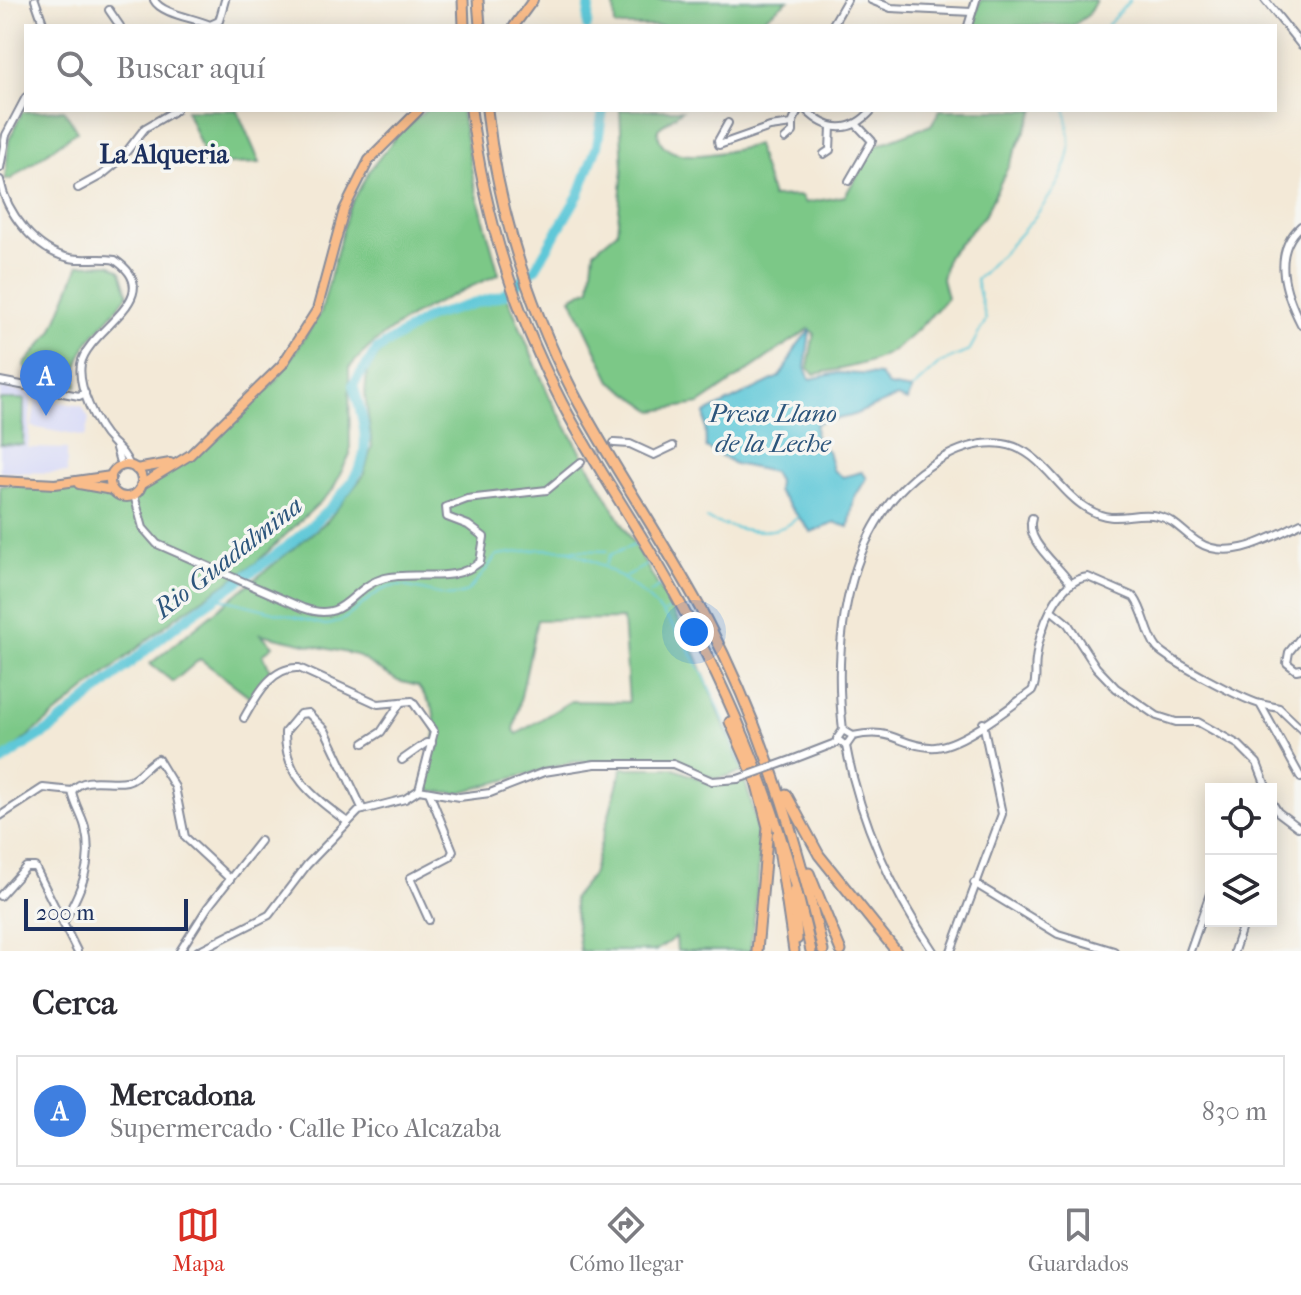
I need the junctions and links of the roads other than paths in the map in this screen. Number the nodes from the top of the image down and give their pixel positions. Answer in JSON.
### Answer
{"nodes":[{"id":1,"x":35,"y":0,"type":"edge"},
{"id":2,"x":154,"y":0,"type":"edge"},
{"id":3,"x":225,"y":0,"type":"edge"},
{"id":4,"x":463,"y":0,"type":"edge"},
{"id":5,"x":478,"y":0,"type":"edge"},
{"id":6,"x":533,"y":0,"type":"edge"},
{"id":7,"x":871,"y":0,"type":"edge"},
{"id":8,"x":976,"y":0,"type":"edge"},
{"id":9,"x":1265,"y":0,"type":"edge"},
{"id":10,"x":850,"y":2,"type":"edge"},
{"id":11,"x":904,"y":4,"type":"edge"},
{"id":12,"x":940,"y":4,"type":"edge"},
{"id":13,"x":109,"y":10,"type":"dead end"},
{"id":14,"x":972,"y":12,"type":"junction"},
{"id":15,"x":43,"y":24,"type":"edge"},
{"id":16,"x":119,"y":24,"type":"edge"},
{"id":17,"x":208,"y":24,"type":"edge"},
{"id":18,"x":212,"y":24,"type":"edge"},
{"id":19,"x":464,"y":24,"type":"edge"},
{"id":20,"x":480,"y":24,"type":"edge"},
{"id":21,"x":515,"y":24,"type":"edge"},
{"id":22,"x":834,"y":24,"type":"edge"},
{"id":23,"x":969,"y":24,"type":"edge"},
{"id":24,"x":1301,"y":45,"type":"edge"},
{"id":25,"x":24,"y":105,"type":"edge"},
{"id":26,"x":173,"y":112,"type":"edge"},
{"id":27,"x":417,"y":112,"type":"edge"},
{"id":28,"x":471,"y":112,"type":"edge"},
{"id":29,"x":487,"y":112,"type":"edge"},
{"id":30,"x":797,"y":112,"type":"edge"},
{"id":31,"x":809,"y":112,"type":"edge"},
{"id":32,"x":874,"y":112,"type":"edge"},
{"id":33,"x":728,"y":123,"type":"dead end"},
{"id":34,"x":793,"y":124,"type":"junction"},
{"id":35,"x":857,"y":125,"type":"junction"},
{"id":36,"x":831,"y":127,"type":"junction"},
{"id":37,"x":785,"y":139,"type":"dead end"},
{"id":38,"x":824,"y":154,"type":"dead end"},
{"id":39,"x":0,"y":168,"type":"edge"},
{"id":40,"x":0,"y":180,"type":"edge"},
{"id":41,"x":849,"y":181,"type":"dead end"},
{"id":42,"x":78,"y":188,"type":"dead end"},
{"id":43,"x":1301,"y":226,"type":"edge"},
{"id":44,"x":1301,"y":324,"type":"edge"},
{"id":45,"x":0,"y":381,"type":"edge"},
{"id":46,"x":85,"y":393,"type":"junction"},
{"id":47,"x":614,"y":443,"type":"dead end"},
{"id":48,"x":202,"y":445,"type":"junction"},
{"id":49,"x":673,"y":446,"type":"dead end"},
{"id":50,"x":581,"y":462,"type":"tunnel mouth"},
{"id":51,"x":129,"y":467,"type":"junction"},
{"id":52,"x":111,"y":476,"type":"junction"},
{"id":53,"x":0,"y":481,"type":"edge"},
{"id":54,"x":67,"y":483,"type":"junction"},
{"id":55,"x":141,"y":485,"type":"junction"},
{"id":56,"x":112,"y":490,"type":"junction"},
{"id":57,"x":134,"y":495,"type":"junction"},
{"id":58,"x":1032,"y":518,"type":"dead end"},
{"id":59,"x":1301,"y":523,"type":"edge"},
{"id":60,"x":1071,"y":584,"type":"junction"},
{"id":61,"x":1051,"y":610,"type":"junction"},
{"id":62,"x":1301,"y":637,"type":"edge"},
{"id":63,"x":709,"y":662,"type":"junction"},
{"id":64,"x":1301,"y":669,"type":"edge"},
{"id":65,"x":401,"y":702,"type":"junction"},
{"id":66,"x":1260,"y":704,"type":"junction"},
{"id":67,"x":244,"y":718,"type":"dead end"},
{"id":68,"x":983,"y":723,"type":"junction"},
{"id":69,"x":1301,"y":729,"type":"edge"},
{"id":70,"x":843,"y":730,"type":"junction"},
{"id":71,"x":853,"y":736,"type":"junction"},
{"id":72,"x":838,"y":742,"type":"junction"},
{"id":73,"x":364,"y":743,"type":"dead end"},
{"id":74,"x":432,"y":743,"type":"junction"},
{"id":75,"x":846,"y":746,"type":"junction"},
{"id":76,"x":767,"y":754,"type":"junction"},
{"id":77,"x":752,"y":756,"type":"junction"},
{"id":78,"x":402,"y":760,"type":"dead end"},
{"id":79,"x":1301,"y":778,"type":"edge"},
{"id":80,"x":1265,"y":783,"type":"edge"},
{"id":81,"x":419,"y":790,"type":"junction"},
{"id":82,"x":72,"y":791,"type":"junction"},
{"id":83,"x":429,"y":792,"type":"junction"},
{"id":84,"x":363,"y":810,"type":"junction"},
{"id":85,"x":1277,"y":810,"type":"edge"},
{"id":86,"x":0,"y":816,"type":"edge"},
{"id":87,"x":346,"y":821,"type":"junction"},
{"id":88,"x":1298,"y":827,"type":"dead end"},
{"id":89,"x":260,"y":841,"type":"dead end"},
{"id":90,"x":799,"y":851,"type":"junction"},
{"id":91,"x":782,"y":865,"type":"junction"},
{"id":92,"x":795,"y":874,"type":"junction"},
{"id":93,"x":230,"y":879,"type":"junction"},
{"id":94,"x":974,"y":883,"type":"junction"},
{"id":95,"x":0,"y":896,"type":"edge"},
{"id":96,"x":793,"y":904,"type":"junction"},
{"id":97,"x":1205,"y":908,"type":"edge"},
{"id":98,"x":429,"y":920,"type":"dead end"},
{"id":99,"x":63,"y":923,"type":"junction"},
{"id":100,"x":1242,"y":927,"type":"edge"},
{"id":101,"x":77,"y":951,"type":"edge"},
{"id":102,"x":180,"y":951,"type":"edge"},
{"id":103,"x":198,"y":951,"type":"edge"},
{"id":104,"x":757,"y":951,"type":"edge"},
{"id":105,"x":796,"y":951,"type":"edge"},
{"id":106,"x":811,"y":951,"type":"edge"},
{"id":107,"x":823,"y":951,"type":"edge"},
{"id":108,"x":838,"y":951,"type":"edge"},
{"id":109,"x":896,"y":951,"type":"edge"},
{"id":110,"x":933,"y":951,"type":"edge"},
{"id":111,"x":951,"y":951,"type":"edge"},
{"id":112,"x":1114,"y":951,"type":"edge"},
{"id":113,"x":1190,"y":951,"type":"edge"},
{"id":114,"x":1234,"y":951,"type":"edge"}],
"edges":[{"from":1,"to":15,"type":"street"},
{"from":2,"to":17,"type":"street"},
{"from":3,"to":18,"type":"street"},
{"from":4,"to":19,"type":"highway"},
{"from":5,"to":20,"type":"highway"},
{"from":6,"to":21,"type":"main road"},
{"from":7,"to":11,"type":"street"},
{"from":8,"to":14,"type":"street"},
{"from":9,"to":24,"type":"street"},
{"from":10,"to":22,"type":"street"},
{"from":11,"to":12,"type":"street"},
{"from":12,"to":14,"type":"street"},
{"from":13,"to":16,"type":"street"},
{"from":14,"to":23,"type":"street"},
{"from":25,"to":39,"type":"street"},
{"from":26,"to":42,"type":"street"},
{"from":27,"to":48,"type":"main road"},
{"from":28,"to":63,"type":"highway"},
{"from":29,"to":76,"type":"highway"},
{"from":30,"to":34,"type":"street"},
{"from":31,"to":36,"type":"street"},
{"from":32,"to":35,"type":"street"},
{"from":33,"to":34,"type":"street"},
{"from":34,"to":37,"type":"street"},
{"from":35,"to":36,"type":"street"},
{"from":35,"to":41,"type":"street"},
{"from":36,"to":38,"type":"street"},
{"from":40,"to":46,"type":"street"},
{"from":43,"to":44,"type":"street"},
{"from":45,"to":46,"type":"street"},
{"from":46,"to":51,"type":"street"},
{"from":47,"to":49,"type":"street"},
{"from":48,"to":51,"type":"main road"},
{"from":48,"to":55,"type":"main road"},
{"from":50,"to":57,"type":"street"},
{"from":51,"to":52,"type":"main road"},
{"from":51,"to":55,"type":"main road"},
{"from":52,"to":54,"type":"main road"},
{"from":52,"to":56,"type":"main road"},
{"from":53,"to":54,"type":"main road"},
{"from":54,"to":56,"type":"main road"},
{"from":55,"to":57,"type":"main road"},
{"from":56,"to":57,"type":"main road"},
{"from":58,"to":60,"type":"street"},
{"from":59,"to":70,"type":"street"},
{"from":60,"to":61,"type":"street"},
{"from":60,"to":66,"type":"street"},
{"from":61,"to":68,"type":"street"},
{"from":61,"to":80,"type":"street"},
{"from":62,"to":64,"type":"street"},
{"from":63,"to":77,"type":"highway"},
{"from":63,"to":104,"type":"highway"},
{"from":65,"to":67,"type":"street"},
{"from":65,"to":73,"type":"street"},
{"from":65,"to":74,"type":"street"},
{"from":66,"to":69,"type":"street"},
{"from":66,"to":79,"type":"street"},
{"from":68,"to":71,"type":"street"},
{"from":68,"to":94,"type":"street"},
{"from":70,"to":71,"type":"street"},
{"from":70,"to":72,"type":"street"},
{"from":71,"to":75,"type":"street"},
{"from":72,"to":75,"type":"street"},
{"from":72,"to":83,"type":"street","bridge":true},
{"from":74,"to":78,"type":"street"},
{"from":74,"to":81,"type":"street"},
{"from":75,"to":110,"type":"street"},
{"from":76,"to":90,"type":"highway"},
{"from":76,"to":109,"type":"highway"},
{"from":77,"to":91,"type":"highway"},
{"from":77,"to":92,"type":"highway"},
{"from":81,"to":83,"type":"street"},
{"from":81,"to":84,"type":"street"},
{"from":82,"to":86,"type":"street"},
{"from":82,"to":93,"type":"street"},
{"from":82,"to":99,"type":"street"},
{"from":83,"to":98,"type":"street"},
{"from":84,"to":87,"type":"street"},
{"from":84,"to":87,"type":"street"},
{"from":85,"to":88,"type":"street"},
{"from":87,"to":103,"type":"street"},
{"from":89,"to":93,"type":"street"},
{"from":90,"to":107,"type":"highway"},
{"from":90,"to":108,"type":"highway"},
{"from":91,"to":96,"type":"highway"},
{"from":91,"to":105,"type":"highway"},
{"from":92,"to":96,"type":"highway"},
{"from":92,"to":106,"type":"highway"},
{"from":93,"to":102,"type":"street"},
{"from":94,"to":111,"type":"street"},
{"from":94,"to":112,"type":"street"},
{"from":95,"to":99,"type":"street"},
{"from":96,"to":105,"type":"highway"},
{"from":97,"to":113,"type":"street"},
{"from":99,"to":101,"type":"street"},
{"from":100,"to":114,"type":"street"}]}
